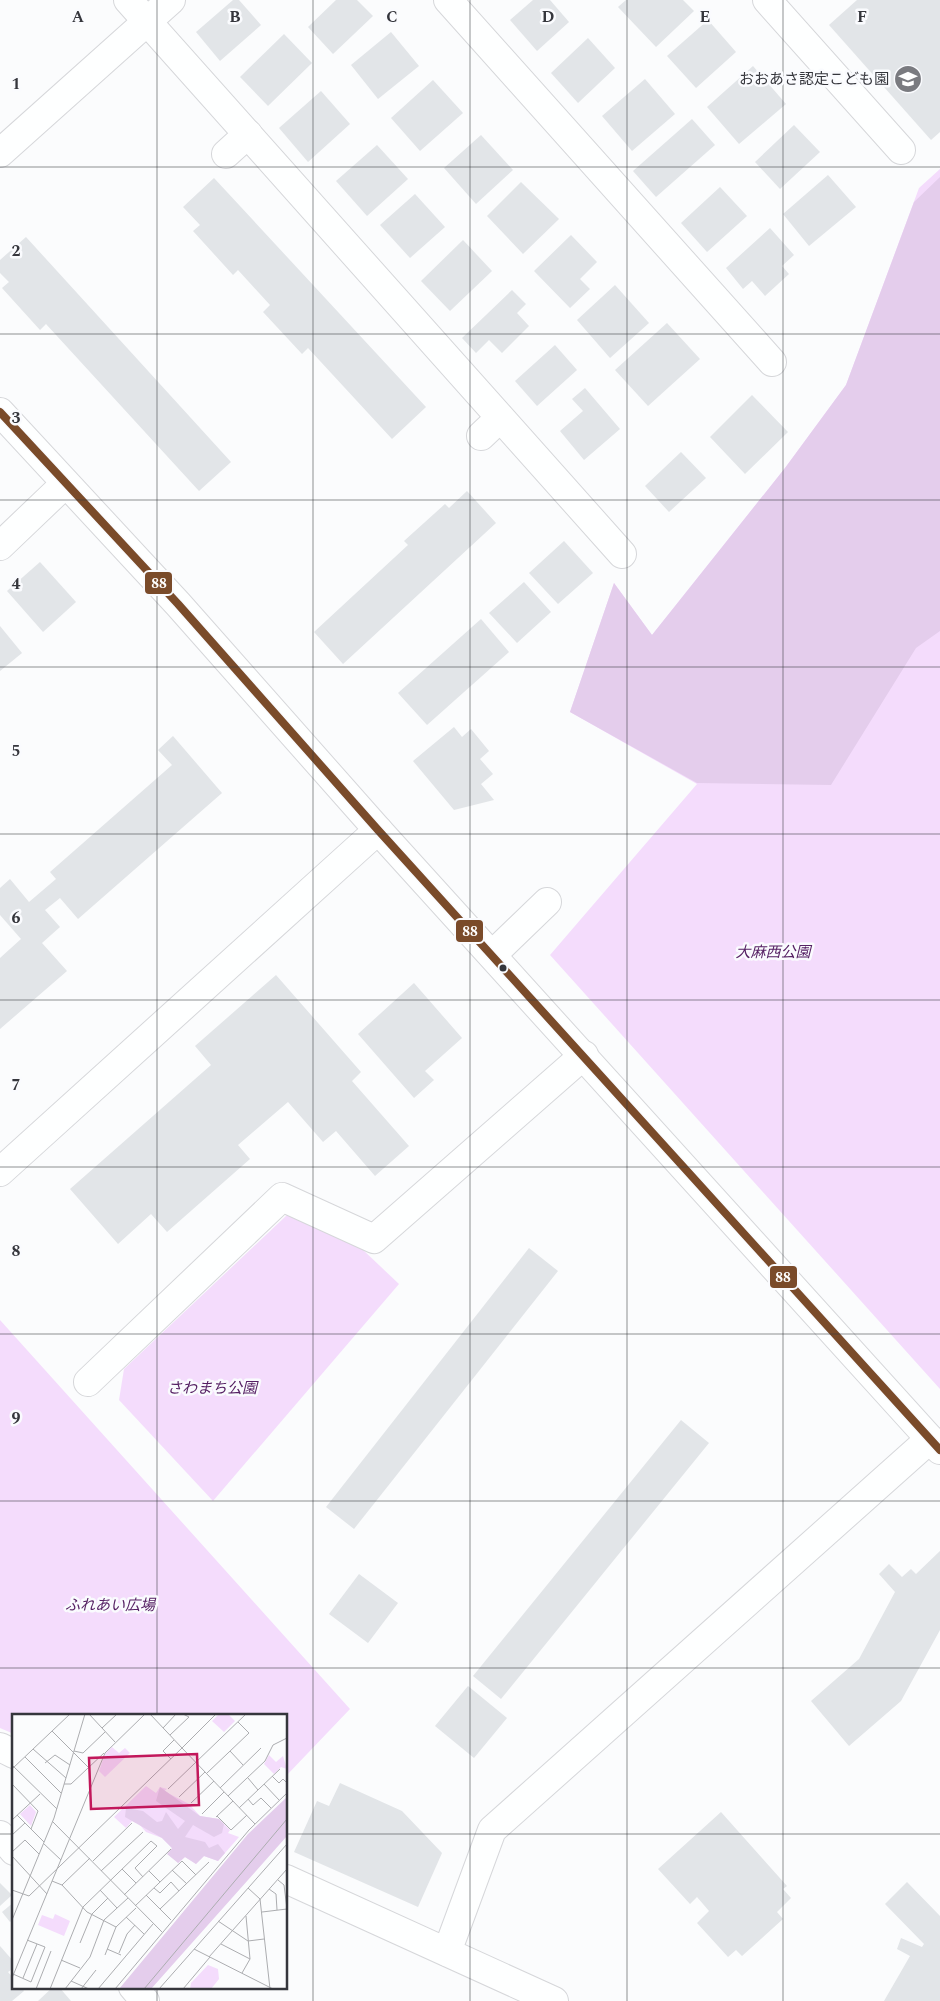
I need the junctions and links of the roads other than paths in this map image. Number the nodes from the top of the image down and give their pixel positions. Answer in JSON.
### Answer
{"nodes":[{"id":1,"x":128,"y":0,"type":"edge"},
{"id":2,"x":171,"y":0,"type":"edge"},
{"id":3,"x":448,"y":0,"type":"edge"},
{"id":4,"x":767,"y":0,"type":"edge"},
{"id":5,"x":147,"y":22,"type":"junction"},
{"id":6,"x":248,"y":134,"type":"junction"},
{"id":7,"x":900,"y":150,"type":"dead end"},
{"id":8,"x":0,"y":152,"type":"edge"},
{"id":9,"x":226,"y":154,"type":"dead end"},
{"id":10,"x":772,"y":362,"type":"dead end"},
{"id":11,"x":0,"y":412,"type":"edge"},
{"id":12,"x":65,"y":484,"type":"junction"},
{"id":13,"x":0,"y":546,"type":"edge"},
{"id":14,"x":622,"y":554,"type":"dead end"},
{"id":15,"x":378,"y":830,"type":"junction"},
{"id":16,"x":547,"y":902,"type":"dead end"},
{"id":17,"x":492,"y":955,"type":"junction"},
{"id":18,"x":584,"y":1055,"type":"junction"},
{"id":19,"x":0,"y":1172,"type":"edge"},
{"id":20,"x":88,"y":1382,"type":"dead end"},
{"id":21,"x":935,"y":1444,"type":"edge"},
{"id":22,"x":0,"y":1747,"type":"edge"},
{"id":23,"x":12,"y":1753,"type":"edge"},
{"id":24,"x":0,"y":1835,"type":"edge"},
{"id":25,"x":12,"y":1849,"type":"edge"},
{"id":26,"x":288,"y":1879,"type":"edge"},
{"id":27,"x":447,"y":1952,"type":"junction"},
{"id":28,"x":134,"y":1988,"type":"edge"},
{"id":29,"x":145,"y":2001,"type":"edge"},
{"id":30,"x":554,"y":2001,"type":"edge"}],
"edges":[{"from":1,"to":5,"type":"street"},
{"from":2,"to":5,"type":"street"},
{"from":3,"to":10,"type":"street"},
{"from":4,"to":7,"type":"street"},
{"from":5,"to":6,"type":"street"},
{"from":5,"to":8,"type":"street"},
{"from":6,"to":9,"type":"street"},
{"from":6,"to":14,"type":"street"},
{"from":11,"to":12,"type":"street"},
{"from":12,"to":13,"type":"street"},
{"from":12,"to":15,"type":"street"},
{"from":15,"to":17,"type":"street"},
{"from":15,"to":19,"type":"street"},
{"from":16,"to":17,"type":"street"},
{"from":17,"to":18,"type":"street"},
{"from":18,"to":20,"type":"street"},
{"from":18,"to":21,"type":"street"},
{"from":21,"to":27,"type":"street"},
{"from":22,"to":23,"type":"street"},
{"from":24,"to":25,"type":"street"},
{"from":26,"to":27,"type":"street"},
{"from":27,"to":30,"type":"street"},
{"from":28,"to":29,"type":"street"}]}
